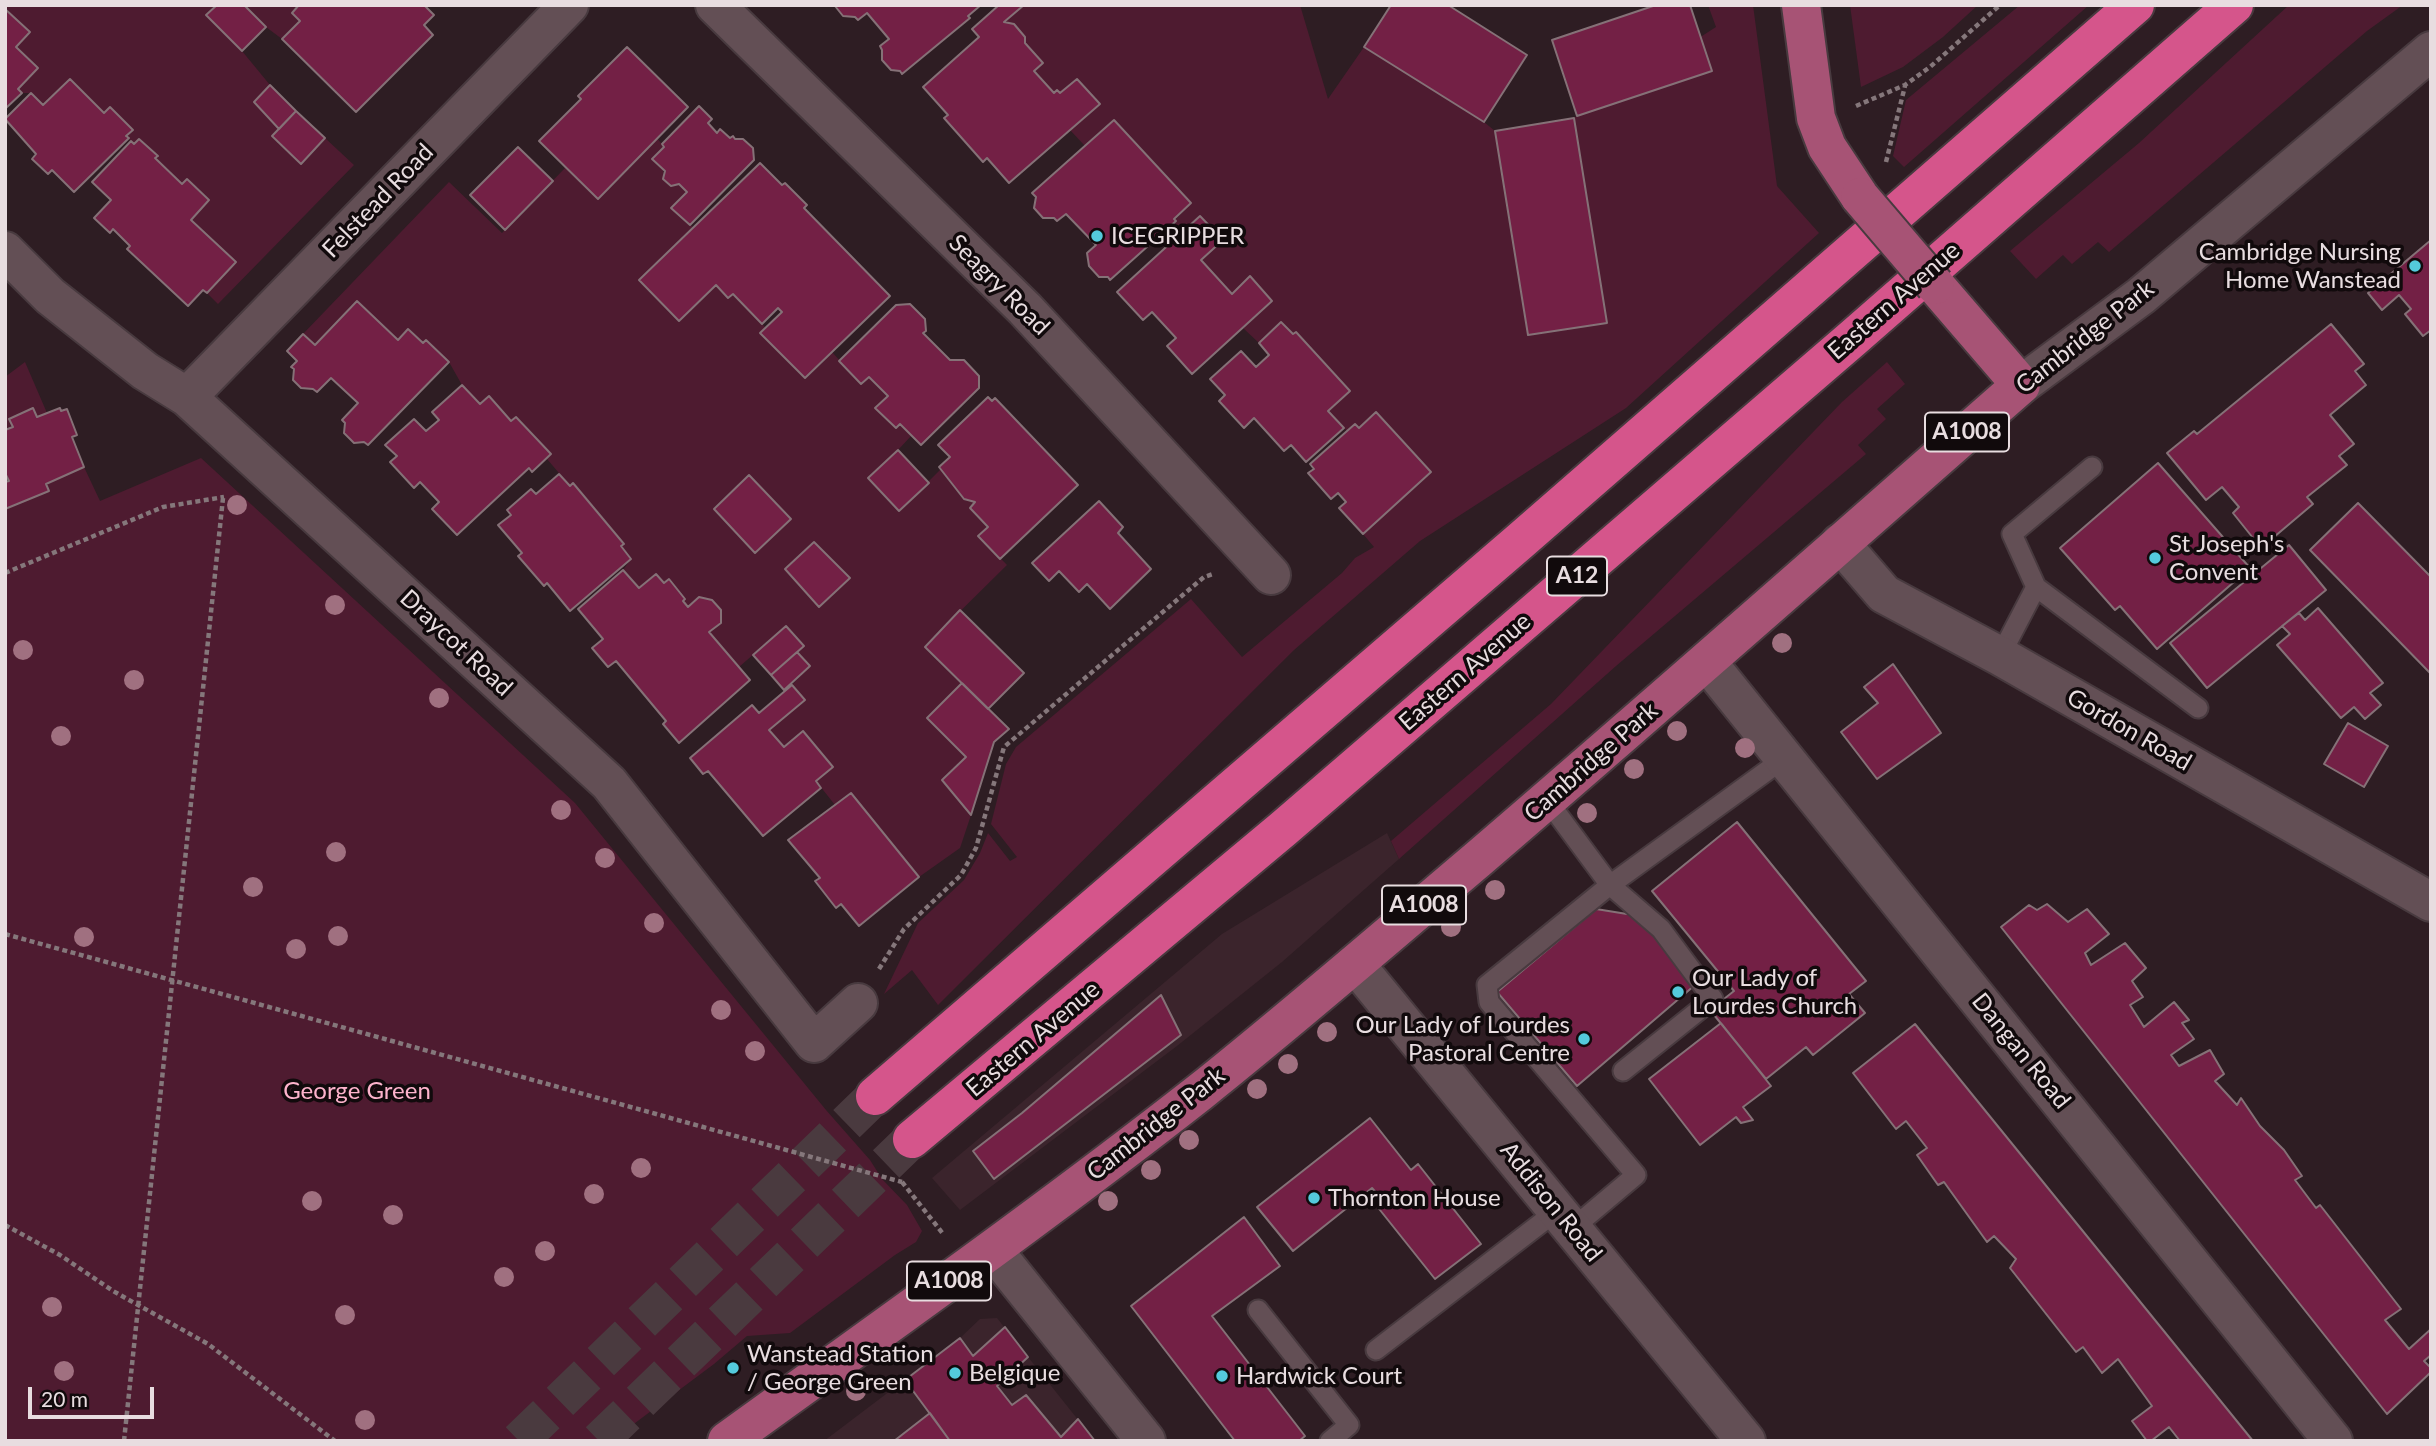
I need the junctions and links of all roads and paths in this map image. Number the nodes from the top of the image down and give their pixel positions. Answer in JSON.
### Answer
{"nodes":[{"id":1,"x":569,"y":5,"type":"edge"},
{"id":2,"x":715,"y":5,"type":"edge"},
{"id":3,"x":1801,"y":5,"type":"edge"},
{"id":4,"x":2000,"y":5,"type":"edge"},
{"id":5,"x":2135,"y":5,"type":"edge"},
{"id":6,"x":2234,"y":5,"type":"edge"},
{"id":7,"x":2431,"y":51,"type":"edge"},
{"id":8,"x":1905,"y":85,"type":"junction"},
{"id":9,"x":1816,"y":118,"type":"junction"},
{"id":10,"x":1886,"y":164,"type":"dead end"},
{"id":11,"x":5,"y":251,"type":"edge"},
{"id":12,"x":2021,"y":385,"type":"junction"},
{"id":13,"x":187,"y":397,"type":"junction"},
{"id":14,"x":259,"y":462,"type":"junction"},
{"id":15,"x":2092,"y":467,"type":"dead end"},
{"id":16,"x":223,"y":498,"type":"junction"},
{"id":17,"x":1840,"y":543,"type":"junction"},
{"id":18,"x":1264,"y":566,"type":"joint"},
{"id":19,"x":5,"y":573,"type":"edge"},
{"id":20,"x":2036,"y":587,"type":"junction"},
{"id":21,"x":2000,"y":656,"type":"junction"},
{"id":22,"x":1707,"y":662,"type":"junction"},
{"id":23,"x":2198,"y":708,"type":"dead end"},
{"id":24,"x":1786,"y":757,"type":"junction"},
{"id":25,"x":1547,"y":800,"type":"junction"},
{"id":26,"x":1610,"y":885,"type":"junction"},
{"id":27,"x":2431,"y":902,"type":"edge"},
{"id":28,"x":5,"y":934,"type":"edge"},
{"id":29,"x":1355,"y":964,"type":"junction"},
{"id":30,"x":171,"y":981,"type":"junction"},
{"id":31,"x":859,"y":1003,"type":"joint"},
{"id":32,"x":1623,"y":1070,"type":"dead end"},
{"id":33,"x":875,"y":1096,"type":"tunnel mouth"},
{"id":34,"x":912,"y":1139,"type":"tunnel mouth"},
{"id":35,"x":902,"y":1182,"type":"dead end"},
{"id":36,"x":1565,"y":1219,"type":"junction"},
{"id":37,"x":5,"y":1225,"type":"edge"},
{"id":38,"x":993,"y":1250,"type":"junction"},
{"id":39,"x":138,"y":1306,"type":"junction"},
{"id":40,"x":1258,"y":1310,"type":"dead end"},
{"id":41,"x":1376,"y":1350,"type":"dead end"},
{"id":42,"x":124,"y":1441,"type":"edge"},
{"id":43,"x":335,"y":1441,"type":"edge"},
{"id":44,"x":727,"y":1441,"type":"edge"},
{"id":45,"x":1146,"y":1441,"type":"edge"},
{"id":46,"x":1330,"y":1441,"type":"edge"},
{"id":47,"x":1746,"y":1441,"type":"edge"},
{"id":48,"x":2333,"y":1441,"type":"edge"}],
"edges":[{"from":1,"to":13,"type":"street","name":"Felstead Road"},
{"from":2,"to":18,"type":"street","name":"Seagry Road"},
{"from":3,"to":9,"type":"main road","number":"A1008"},
{"from":4,"to":8,"type":"path"},
{"from":5,"to":33,"type":"highway","number":"A12"},
{"from":6,"to":34,"type":"highway","name":"Eastern Avenue","number":"A12"},
{"from":7,"to":12,"type":"street","name":"Cambridge Park"},
{"from":8,"to":9,"type":"path"},
{"from":8,"to":10,"type":"path"},
{"from":9,"to":12,"type":"main road","number":"A1008","bridge":true},
{"from":11,"to":13,"type":"street","name":"Draycot Road"},
{"from":12,"to":17,"type":"main road","name":"Cambridge Park","number":"A1008"},
{"from":13,"to":14,"type":"street","name":"Draycot Road"},
{"from":14,"to":16,"type":"path"},
{"from":14,"to":31,"type":"street","name":"Draycot Road"},
{"from":15,"to":20,"type":"lane"},
{"from":16,"to":19,"type":"path"},
{"from":16,"to":30,"type":"path"},
{"from":17,"to":21,"type":"street","name":"Gordon Road"},
{"from":17,"to":22,"type":"main road","name":"Cambridge Park","number":"A1008"},
{"from":18,"to":31,"type":"path"},
{"from":20,"to":21,"type":"lane"},
{"from":20,"to":23,"type":"lane"},
{"from":21,"to":27,"type":"street","name":"Gordon Road"},
{"from":22,"to":24,"type":"street","name":"Dangan Road"},
{"from":22,"to":25,"type":"main road","name":"Cambridge Park","number":"A1008"},
{"from":24,"to":26,"type":"lane"},
{"from":24,"to":48,"type":"street","name":"Dangan Road"},
{"from":25,"to":26,"type":"lane"},
{"from":25,"to":29,"type":"main road","name":"Cambridge Park","number":"A1008"},
{"from":26,"to":32,"type":"lane"},
{"from":26,"to":36,"type":"lane"},
{"from":28,"to":30,"type":"path"},
{"from":29,"to":36,"type":"street","name":"Addison Road"},
{"from":29,"to":38,"type":"main road","name":"Cambridge Park","number":"A1008"},
{"from":30,"to":35,"type":"path"},
{"from":30,"to":39,"type":"path"},
{"from":36,"to":41,"type":"lane"},
{"from":36,"to":47,"type":"street","name":"Addison Road"},
{"from":37,"to":39,"type":"path"},
{"from":38,"to":44,"type":"main road","name":"Cambridge Park","number":"A1008"},
{"from":38,"to":45,"type":"street"},
{"from":39,"to":42,"type":"path"},
{"from":39,"to":43,"type":"path"},
{"from":40,"to":46,"type":"lane"}]}
